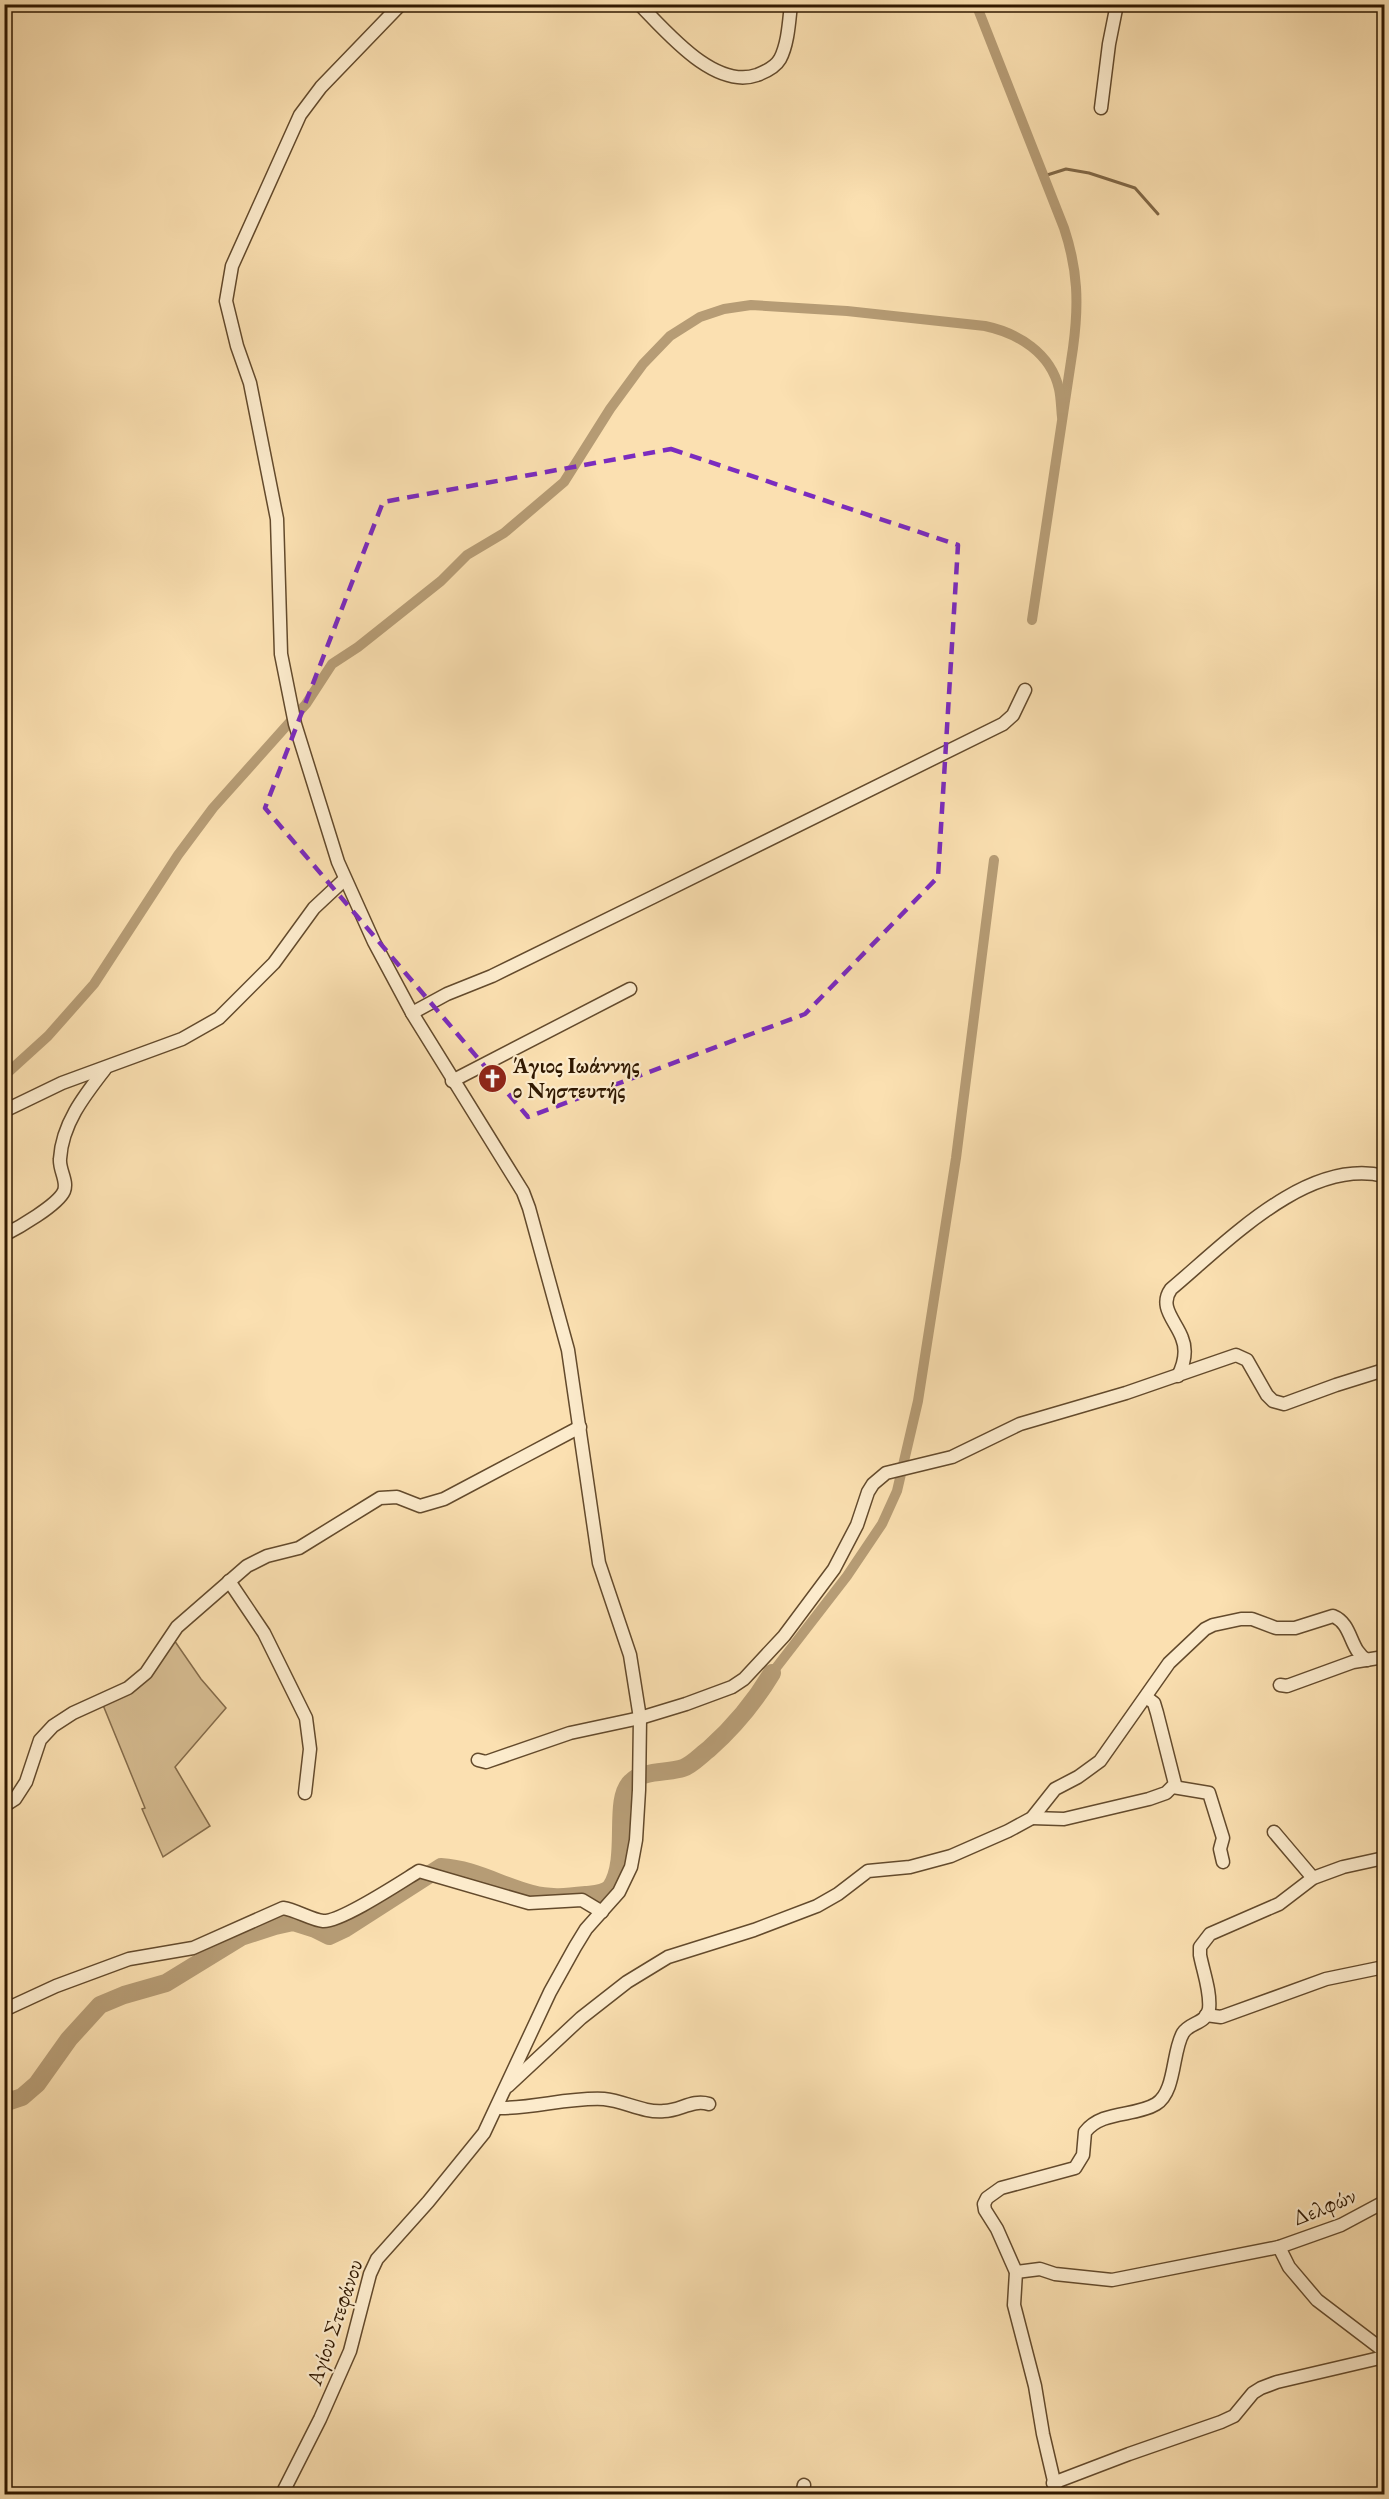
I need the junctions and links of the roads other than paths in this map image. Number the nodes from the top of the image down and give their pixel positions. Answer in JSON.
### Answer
{"nodes":[{"id":1,"x":401,"y":4,"type":"edge"},
{"id":2,"x":639,"y":4,"type":"edge"},
{"id":3,"x":791,"y":4,"type":"edge"},
{"id":4,"x":1117,"y":4,"type":"edge"},
{"id":5,"x":1101,"y":108,"type":"dead end"},
{"id":6,"x":1024,"y":690,"type":"dead end"},
{"id":7,"x":345,"y":879,"type":"junction"},
{"id":8,"x":630,"y":989,"type":"dead end"},
{"id":9,"x":412,"y":1013,"type":"junction"},
{"id":10,"x":105,"y":1069,"type":"junction"},
{"id":11,"x":452,"y":1081,"type":"junction"},
{"id":12,"x":4,"y":1111,"type":"edge"},
{"id":13,"x":1384,"y":1176,"type":"edge"},
{"id":14,"x":4,"y":1235,"type":"edge"},
{"id":15,"x":1384,"y":1370,"type":"edge"},
{"id":16,"x":1179,"y":1376,"type":"junction"},
{"id":17,"x":580,"y":1426,"type":"junction"},
{"id":18,"x":229,"y":1581,"type":"junction"},
{"id":19,"x":1384,"y":1657,"type":"edge"},
{"id":20,"x":1367,"y":1660,"type":"junction"},
{"id":21,"x":1280,"y":1685,"type":"dead end"},
{"id":22,"x":1146,"y":1697,"type":"junction"},
{"id":23,"x":640,"y":1718,"type":"junction"},
{"id":24,"x":478,"y":1760,"type":"dead end"},
{"id":25,"x":1173,"y":1787,"type":"junction"},
{"id":26,"x":305,"y":1793,"type":"dead end"},
{"id":27,"x":4,"y":1806,"type":"edge"},
{"id":28,"x":1032,"y":1818,"type":"junction"},
{"id":29,"x":1274,"y":1832,"type":"dead end"},
{"id":30,"x":1384,"y":1858,"type":"edge"},
{"id":31,"x":1223,"y":1862,"type":"dead end"},
{"id":32,"x":1313,"y":1878,"type":"junction"},
{"id":33,"x":602,"y":1912,"type":"junction"},
{"id":34,"x":1384,"y":1967,"type":"edge"},
{"id":35,"x":4,"y":2010,"type":"edge"},
{"id":36,"x":1206,"y":2015,"type":"junction"},
{"id":37,"x":506,"y":2088,"type":"junction"},
{"id":38,"x":709,"y":2104,"type":"dead end"},
{"id":39,"x":497,"y":2108,"type":"junction"},
{"id":40,"x":1384,"y":2202,"type":"edge"},
{"id":41,"x":1279,"y":2247,"type":"junction"},
{"id":42,"x":1016,"y":2272,"type":"junction"},
{"id":43,"x":1384,"y":2351,"type":"edge"},
{"id":44,"x":1384,"y":2357,"type":"edge"},
{"id":45,"x":1055,"y":2489,"type":"edge"},
{"id":46,"x":282,"y":2494,"type":"edge"}],
"edges":[{"from":1,"to":7,"type":"street","name":"Αγίου Στεφάνου"},
{"from":2,"to":3,"type":"street"},
{"from":4,"to":5,"type":"street"},
{"from":6,"to":9,"type":"street"},
{"from":7,"to":9,"type":"street","name":"Αγίου Στεφάνου"},
{"from":7,"to":10,"type":"street"},
{"from":8,"to":11,"type":"street"},
{"from":9,"to":11,"type":"street","name":"Αγίου Στεφάνου"},
{"from":10,"to":12,"type":"street"},
{"from":10,"to":14,"type":"street"},
{"from":11,"to":17,"type":"street","name":"Αγίου Στεφάνου"},
{"from":13,"to":16,"type":"street"},
{"from":15,"to":16,"type":"street"},
{"from":16,"to":23,"type":"street"},
{"from":17,"to":18,"type":"street"},
{"from":17,"to":23,"type":"street","name":"Αγίου Στεφάνου"},
{"from":18,"to":26,"type":"street"},
{"from":18,"to":27,"type":"street"},
{"from":19,"to":20,"type":"street"},
{"from":20,"to":21,"type":"street"},
{"from":20,"to":22,"type":"street"},
{"from":22,"to":25,"type":"street"},
{"from":22,"to":28,"type":"street"},
{"from":23,"to":24,"type":"street"},
{"from":23,"to":33,"type":"street","name":"Αγίου Στεφάνου"},
{"from":25,"to":28,"type":"street"},
{"from":25,"to":31,"type":"street"},
{"from":28,"to":37,"type":"street"},
{"from":29,"to":32,"type":"street"},
{"from":30,"to":32,"type":"street"},
{"from":32,"to":36,"type":"street"},
{"from":33,"to":35,"type":"street"},
{"from":33,"to":37,"type":"street","name":"Αγίου Στεφάνου"},
{"from":34,"to":36,"type":"street"},
{"from":36,"to":42,"type":"street"},
{"from":37,"to":39,"type":"street","name":"Αγίου Στεφάνου"},
{"from":38,"to":39,"type":"street"},
{"from":39,"to":46,"type":"street","name":"Αγίου Στεφάνου"},
{"from":40,"to":41,"type":"street","name":"Δελφών"},
{"from":41,"to":42,"type":"street","name":"Δελφών"},
{"from":41,"to":43,"type":"street"},
{"from":42,"to":45,"type":"street"},
{"from":44,"to":45,"type":"street"}]}
